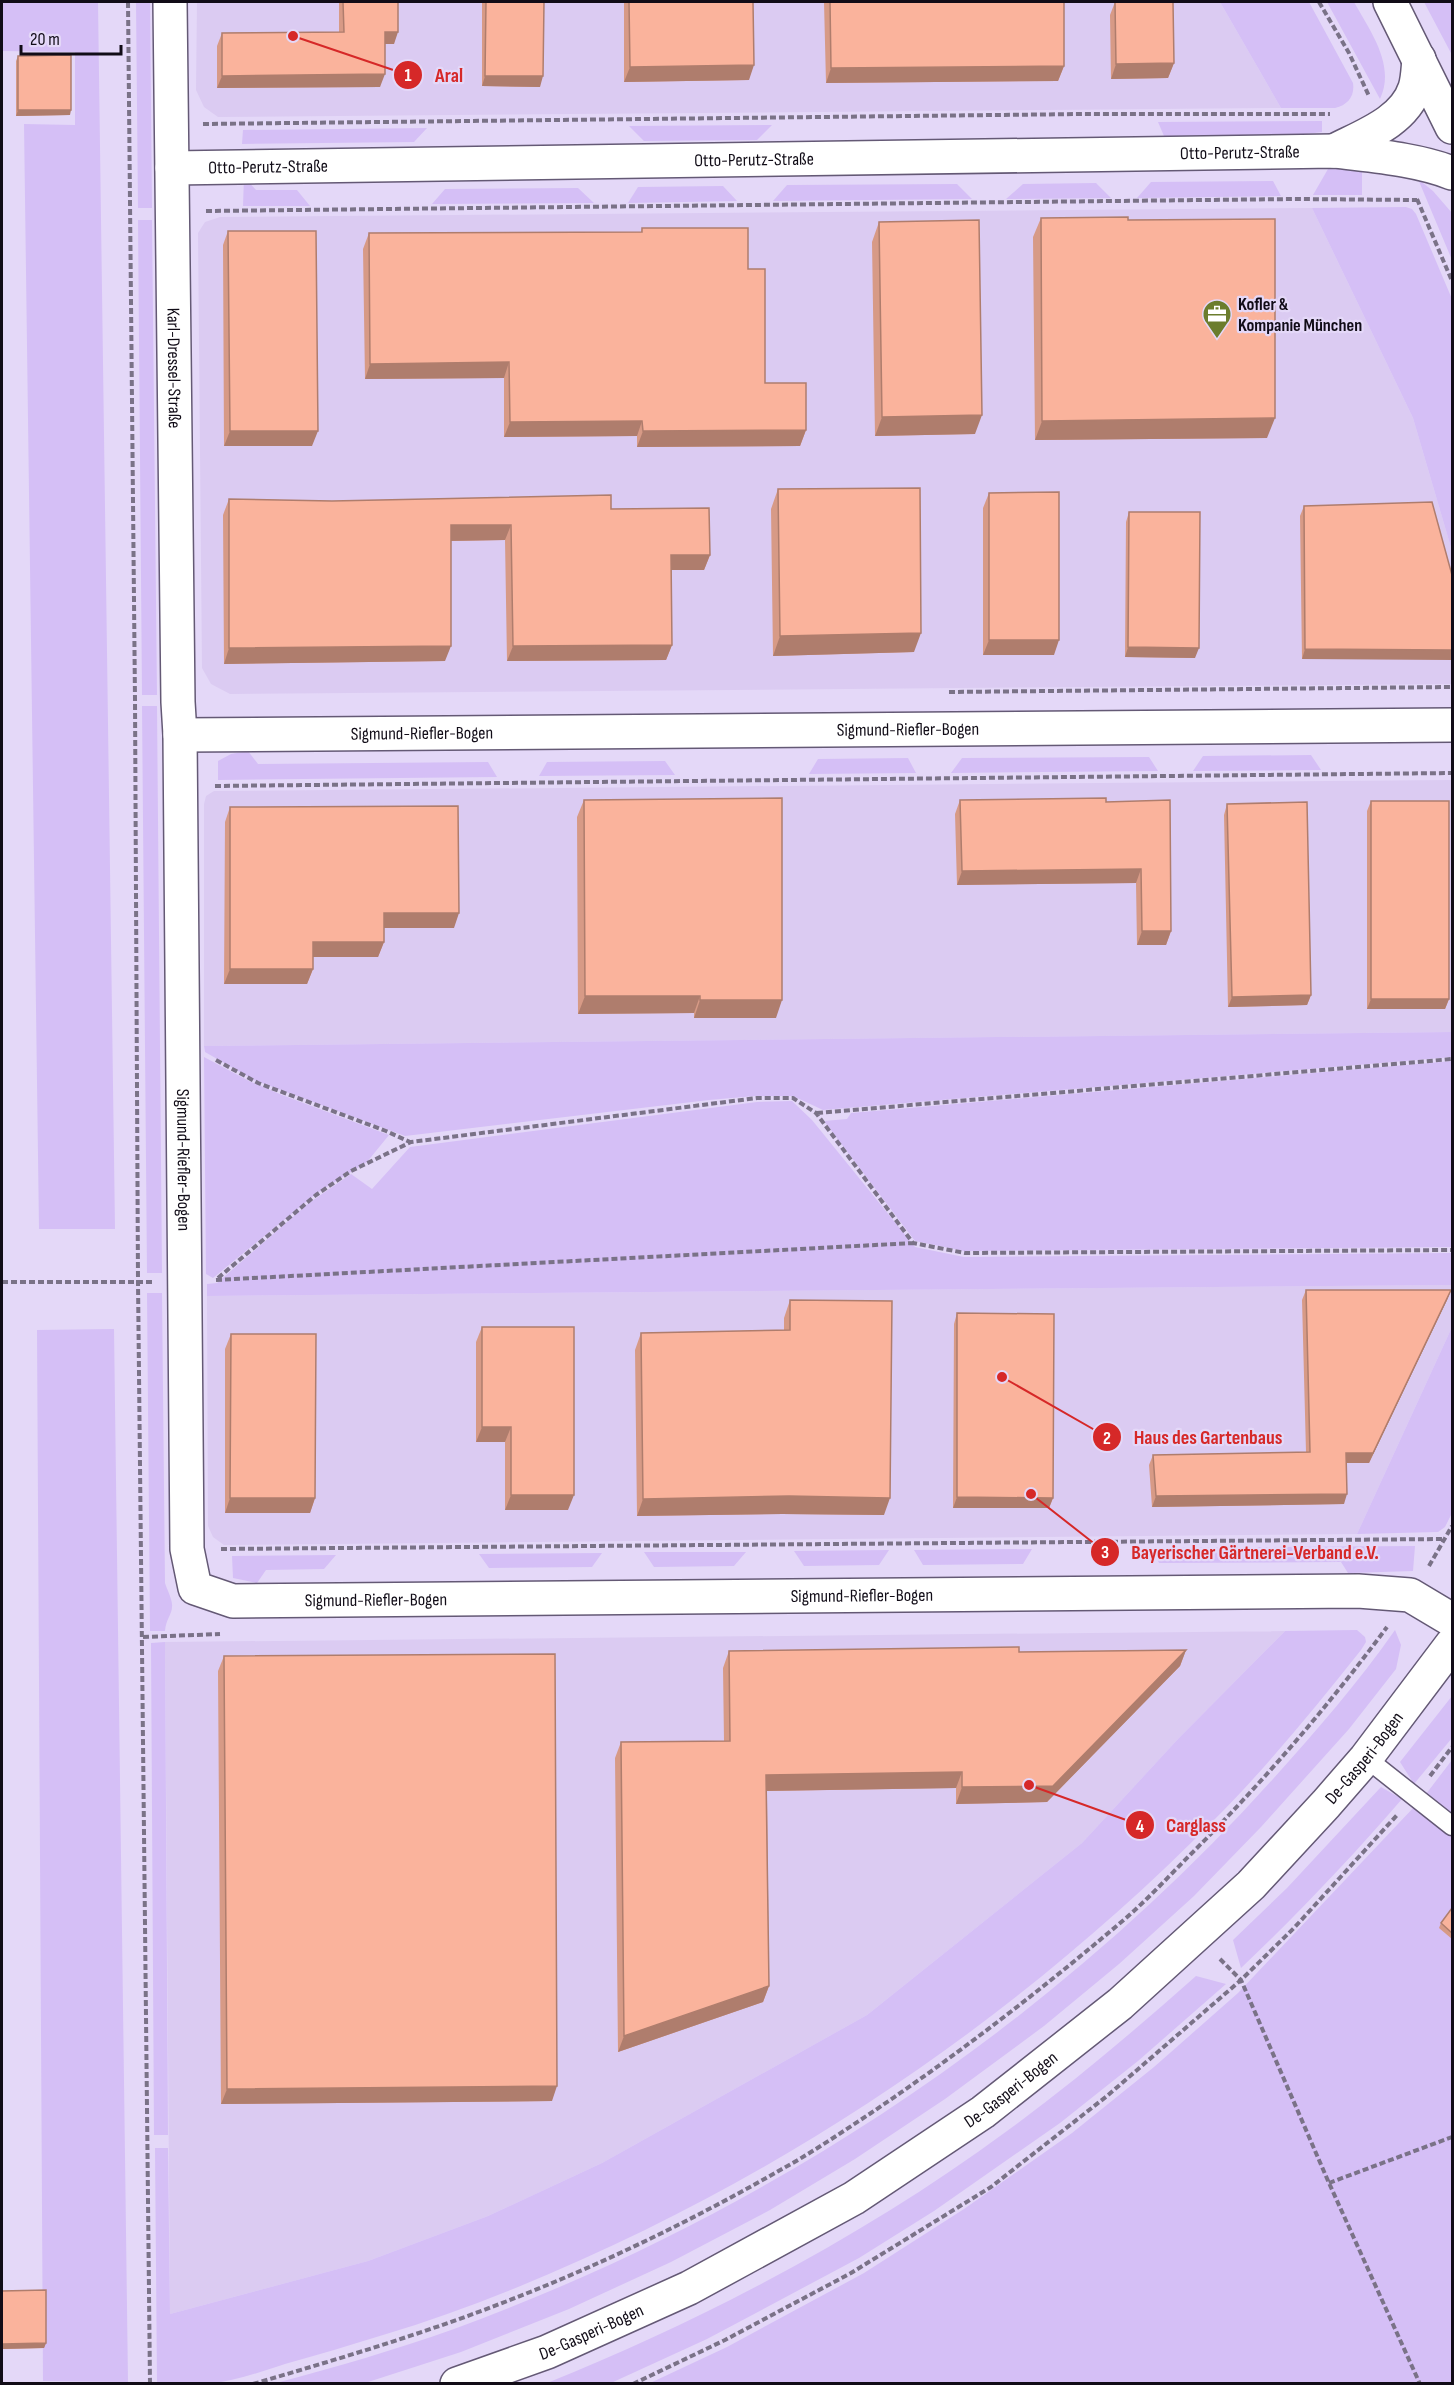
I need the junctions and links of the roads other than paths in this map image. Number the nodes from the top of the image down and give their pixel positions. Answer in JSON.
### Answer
{"nodes":[{"id":1,"x":170,"y":2,"type":"edge"},
{"id":2,"x":1390,"y":2,"type":"edge"},
{"id":3,"x":1419,"y":59,"type":"junction"},
{"id":4,"x":1452,"y":127,"type":"edge"},
{"id":5,"x":1334,"y":151,"type":"junction"},
{"id":6,"x":172,"y":168,"type":"junction"},
{"id":7,"x":1452,"y":173,"type":"edge"},
{"id":8,"x":1452,"y":725,"type":"edge"},
{"id":9,"x":180,"y":735,"type":"junction"},
{"id":10,"x":1452,"y":1620,"type":"edge"},
{"id":11,"x":1452,"y":1644,"type":"edge"},
{"id":12,"x":1366,"y":1758,"type":"junction"},
{"id":13,"x":1452,"y":1826,"type":"edge"},
{"id":14,"x":457,"y":2384,"type":"edge"}],
"edges":[{"from":1,"to":6,"type":"street","name":"Karl-Dressel-Straße"},
{"from":2,"to":3,"type":"street"},
{"from":3,"to":4,"type":"street"},
{"from":3,"to":5,"type":"street","name":"Otto-Perutz-Straße"},
{"from":5,"to":6,"type":"street","name":"Otto-Perutz-Straße"},
{"from":5,"to":7,"type":"street","name":"Otto-Perutz-Straße"},
{"from":6,"to":9,"type":"street","name":"Karl-Dressel-Straße"},
{"from":8,"to":9,"type":"street","name":"Sigmund-Riefler-Bogen"},
{"from":9,"to":10,"type":"street","name":"Sigmund-Riefler-Bogen"},
{"from":11,"to":12,"type":"street","name":"De-Gasperi-Bogen"},
{"from":12,"to":13,"type":"lane"},
{"from":12,"to":14,"type":"street","name":"De-Gasperi-Bogen"}]}
